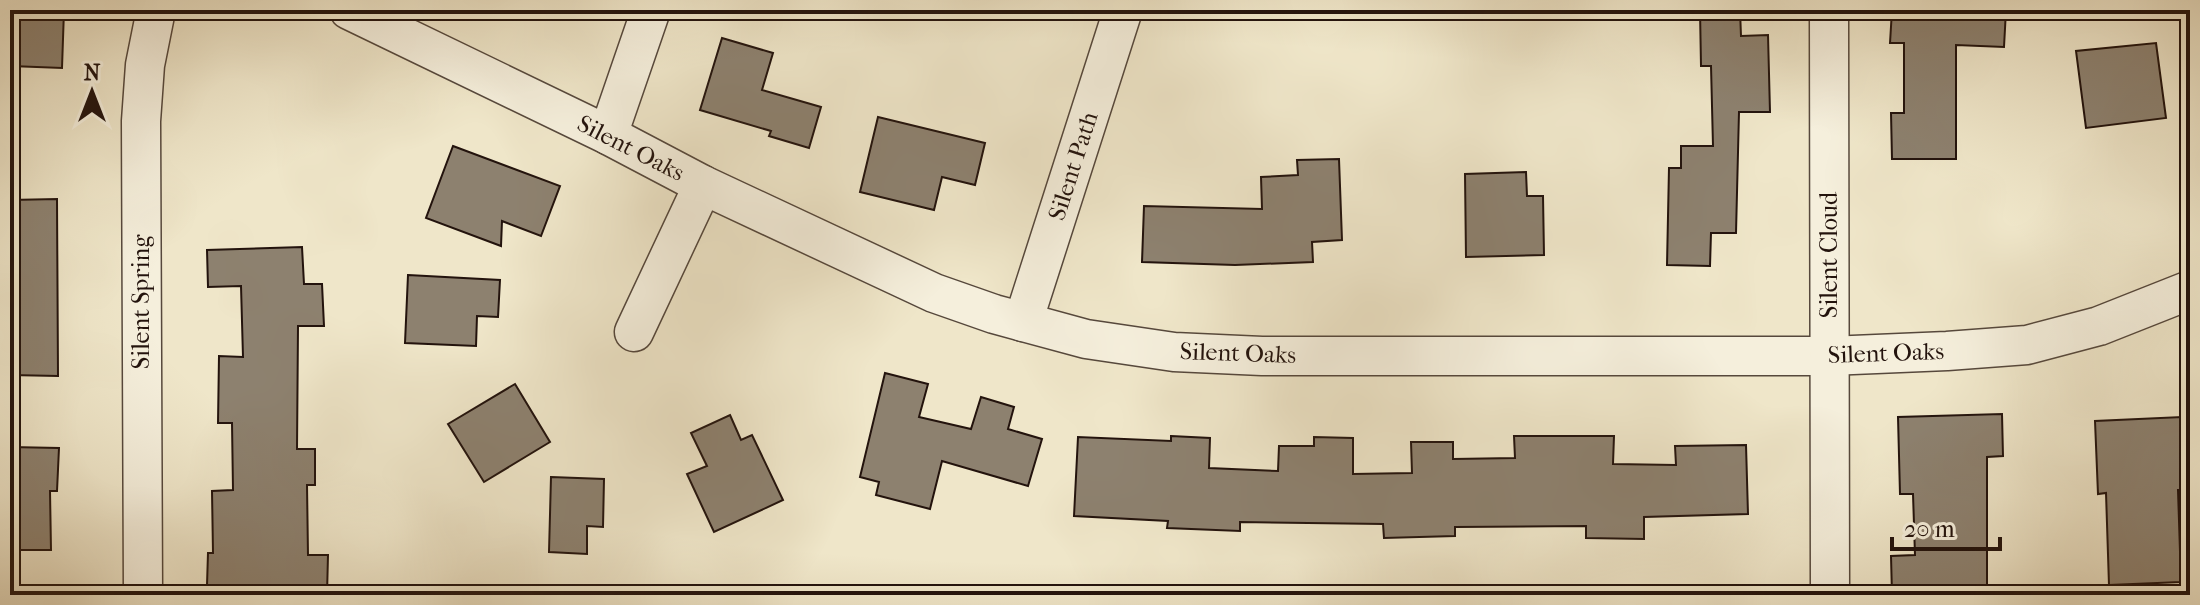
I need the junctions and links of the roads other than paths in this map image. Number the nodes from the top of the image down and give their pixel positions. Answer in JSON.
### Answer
{"nodes":[{"id":1,"x":156,"y":10,"type":"edge"},
{"id":2,"x":349,"y":10,"type":"edge"},
{"id":3,"x":651,"y":10,"type":"edge"},
{"id":4,"x":1123,"y":10,"type":"edge"},
{"id":5,"x":1829,"y":10,"type":"edge"},
{"id":6,"x":608,"y":135,"type":"junction"},
{"id":7,"x":703,"y":185,"type":"junction"},
{"id":8,"x":2190,"y":290,"type":"edge"},
{"id":9,"x":1023,"y":322,"type":"junction"},
{"id":10,"x":634,"y":332,"type":"dead end"},
{"id":11,"x":1829,"y":356,"type":"junction"},
{"id":12,"x":143,"y":595,"type":"edge"},
{"id":13,"x":1830,"y":595,"type":"edge"}],
"edges":[{"from":1,"to":12,"type":"street","name":"Silent Spring"},
{"from":2,"to":6,"type":"street","name":"Silent Oaks"},
{"from":3,"to":6,"type":"street"},
{"from":4,"to":9,"type":"street","name":"Silent Path"},
{"from":5,"to":11,"type":"street","name":"Silent Cloud"},
{"from":6,"to":7,"type":"street","name":"Silent Oaks"},
{"from":7,"to":9,"type":"street","name":"Silent Oaks"},
{"from":7,"to":10,"type":"street"},
{"from":8,"to":11,"type":"street","name":"Silent Oaks"},
{"from":9,"to":11,"type":"street","name":"Silent Oaks"},
{"from":11,"to":13,"type":"street","name":"Silent Cloud"}]}
